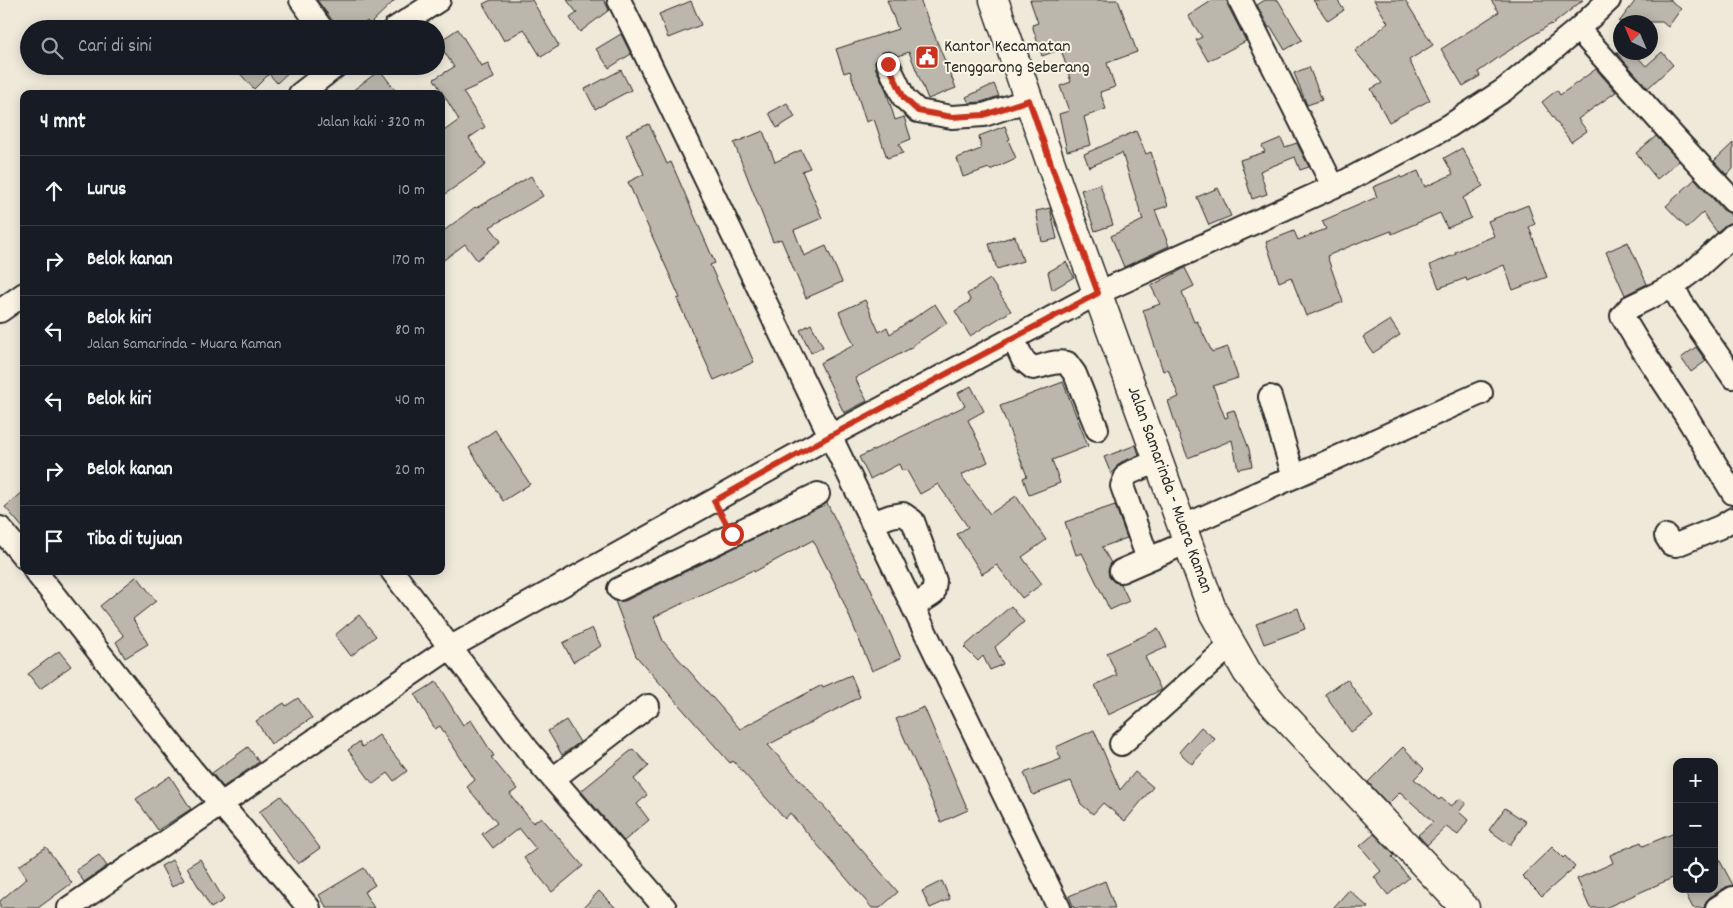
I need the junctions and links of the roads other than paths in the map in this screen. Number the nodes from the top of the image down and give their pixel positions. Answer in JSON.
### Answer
{"nodes":[{"id":1,"x":301,"y":0,"type":"edge"},
{"id":2,"x":439,"y":0,"type":"edge"},
{"id":3,"x":619,"y":0,"type":"edge"},
{"id":4,"x":994,"y":0,"type":"edge"},
{"id":5,"x":1240,"y":0,"type":"edge"},
{"id":6,"x":1609,"y":0,"type":"edge"},
{"id":7,"x":315,"y":20,"type":"edge"},
{"id":8,"x":408,"y":20,"type":"edge"},
{"id":9,"x":1578,"y":29,"type":"junction"},
{"id":10,"x":888,"y":64,"type":"dead end"},
{"id":11,"x":325,"y":75,"type":"edge"},
{"id":12,"x":306,"y":90,"type":"edge"},
{"id":13,"x":1029,"y":100,"type":"junction"},
{"id":14,"x":1333,"y":186,"type":"junction"},
{"id":15,"x":1733,"y":201,"type":"edge"},
{"id":16,"x":1733,"y":235,"type":"edge"},
{"id":17,"x":1673,"y":286,"type":"junction"},
{"id":18,"x":1098,"y":293,"type":"junction"},
{"id":19,"x":20,"y":297,"type":"edge"},
{"id":20,"x":0,"y":311,"type":"edge"},
{"id":21,"x":1013,"y":338,"type":"junction"},
{"id":22,"x":1733,"y":377,"type":"edge"},
{"id":23,"x":1482,"y":393,"type":"dead end"},
{"id":24,"x":1270,"y":397,"type":"dead end"},
{"id":25,"x":1097,"y":429,"type":"dead end"},
{"id":26,"x":830,"y":436,"type":"junction"},
{"id":27,"x":1158,"y":461,"type":"junction"},
{"id":28,"x":1294,"y":477,"type":"junction"},
{"id":29,"x":1733,"y":493,"type":"edge"},
{"id":30,"x":818,"y":494,"type":"dead end"},
{"id":31,"x":714,"y":501,"type":"junction"},
{"id":32,"x":1733,"y":519,"type":"edge"},
{"id":33,"x":872,"y":523,"type":"junction"},
{"id":34,"x":0,"y":528,"type":"edge"},
{"id":35,"x":732,"y":534,"type":"junction"},
{"id":36,"x":1185,"y":534,"type":"junction"},
{"id":37,"x":1666,"y":536,"type":"dead end"},
{"id":38,"x":20,"y":552,"type":"edge"},
{"id":39,"x":1148,"y":559,"type":"junction"},
{"id":40,"x":1121,"y":571,"type":"dead end"},
{"id":41,"x":38,"y":575,"type":"edge"},
{"id":42,"x":395,"y":575,"type":"edge"},
{"id":43,"x":619,"y":589,"type":"dead end"},
{"id":44,"x":913,"y":608,"type":"junction"},
{"id":45,"x":1231,"y":645,"type":"junction"},
{"id":46,"x":451,"y":647,"type":"junction"},
{"id":47,"x":648,"y":706,"type":"dead end"},
{"id":48,"x":1120,"y":744,"type":"dead end"},
{"id":49,"x":553,"y":779,"type":"junction"},
{"id":50,"x":222,"y":804,"type":"junction"},
{"id":51,"x":1733,"y":898,"type":"edge"},
{"id":52,"x":69,"y":908,"type":"edge"},
{"id":53,"x":309,"y":908,"type":"edge"},
{"id":54,"x":665,"y":908,"type":"edge"},
{"id":55,"x":1059,"y":908,"type":"edge"},
{"id":56,"x":1465,"y":908,"type":"edge"},
{"id":57,"x":1717,"y":908,"type":"edge"}],
"edges":[{"from":1,"to":7,"type":"street"},
{"from":2,"to":8,"type":"street"},
{"from":3,"to":26,"type":"street"},
{"from":4,"to":13,"type":"main road","name":"Jalan Samarinda - Muara Kaman"},
{"from":5,"to":14,"type":"street"},
{"from":6,"to":9,"type":"street"},
{"from":9,"to":14,"type":"street"},
{"from":9,"to":15,"type":"street"},
{"from":10,"to":13,"type":"street"},
{"from":11,"to":12,"type":"street"},
{"from":13,"to":18,"type":"main road","name":"Jalan Samarinda - Muara Kaman"},
{"from":14,"to":18,"type":"street"},
{"from":16,"to":17,"type":"street"},
{"from":17,"to":22,"type":"street"},
{"from":17,"to":29,"type":"street"},
{"from":18,"to":21,"type":"street"},
{"from":18,"to":27,"type":"main road","name":"Jalan Samarinda - Muara Kaman"},
{"from":19,"to":20,"type":"street"},
{"from":21,"to":25,"type":"street"},
{"from":21,"to":26,"type":"street"},
{"from":23,"to":28,"type":"street"},
{"from":24,"to":28,"type":"street"},
{"from":26,"to":31,"type":"street"},
{"from":26,"to":33,"type":"street"},
{"from":27,"to":36,"type":"main road","name":"Jalan Samarinda - Muara Kaman"},
{"from":27,"to":39,"type":"street"},
{"from":28,"to":36,"type":"street"},
{"from":30,"to":35,"type":"street"},
{"from":31,"to":35,"type":"street"},
{"from":31,"to":46,"type":"street"},
{"from":32,"to":37,"type":"street"},
{"from":33,"to":44,"type":"street"},
{"from":33,"to":44,"type":"street"},
{"from":34,"to":38,"type":"street"},
{"from":35,"to":43,"type":"street"},
{"from":36,"to":39,"type":"street"},
{"from":36,"to":45,"type":"main road","name":"Jalan Samarinda - Muara Kaman"},
{"from":39,"to":40,"type":"street"},
{"from":41,"to":50,"type":"street"},
{"from":42,"to":46,"type":"street"},
{"from":44,"to":55,"type":"street"},
{"from":45,"to":48,"type":"street"},
{"from":45,"to":56,"type":"main road","name":"Jalan Samarinda - Muara Kaman"},
{"from":46,"to":49,"type":"street"},
{"from":46,"to":50,"type":"street"},
{"from":47,"to":49,"type":"street"},
{"from":49,"to":54,"type":"street"},
{"from":50,"to":52,"type":"street"},
{"from":50,"to":53,"type":"street"},
{"from":51,"to":57,"type":"street"}]}
